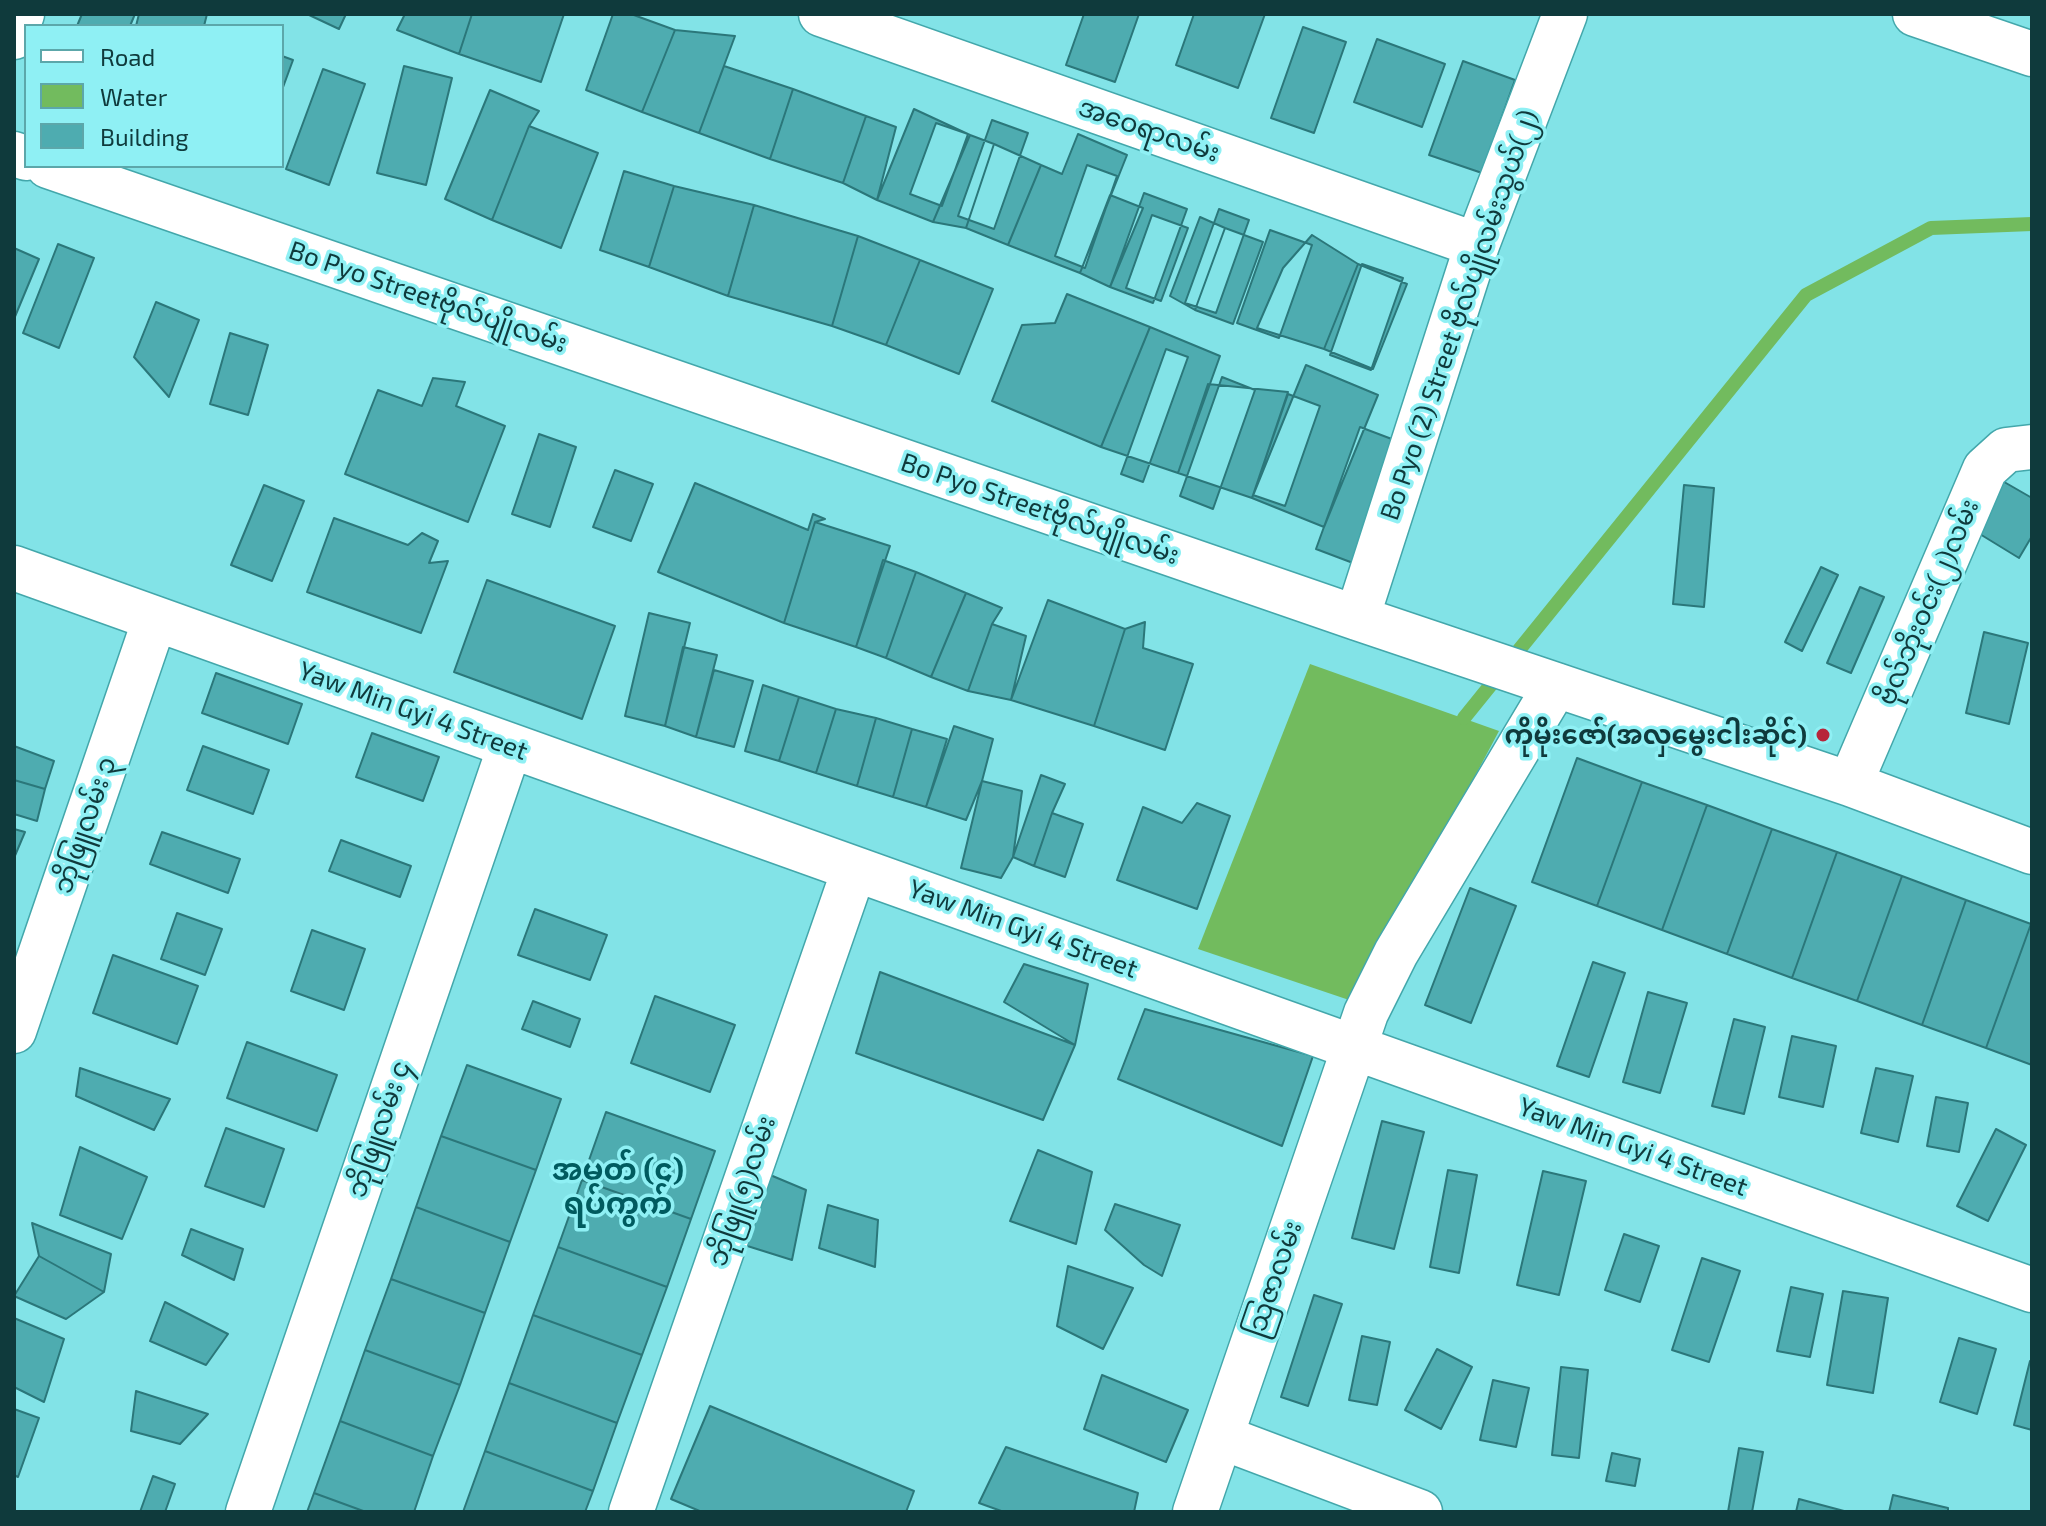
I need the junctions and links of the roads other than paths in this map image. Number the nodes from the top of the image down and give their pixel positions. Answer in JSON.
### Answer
{"nodes":[{"id":1,"x":22,"y":14,"type":"edge"},
{"id":2,"x":821,"y":14,"type":"edge"},
{"id":3,"x":1565,"y":14,"type":"edge"},
{"id":4,"x":1915,"y":14,"type":"edge"},
{"id":5,"x":14,"y":37,"type":"edge"},
{"id":6,"x":2032,"y":54,"type":"edge"},
{"id":7,"x":54,"y":168,"type":"edge"},
{"id":8,"x":1477,"y":245,"type":"junction"},
{"id":9,"x":2032,"y":447,"type":"edge"},
{"id":10,"x":14,"y":568,"type":"edge"},
{"id":11,"x":1357,"y":618,"type":"junction"},
{"id":12,"x":155,"y":619,"type":"junction"},
{"id":13,"x":1556,"y":685,"type":"junction"},
{"id":14,"x":510,"y":746,"type":"junction"},
{"id":15,"x":1850,"y":784,"type":"junction"},
{"id":16,"x":2032,"y":852,"type":"edge"},
{"id":17,"x":854,"y":870,"type":"junction"},
{"id":18,"x":14,"y":1031,"type":"edge"},
{"id":19,"x":1353,"y":1047,"type":"junction"},
{"id":20,"x":2032,"y":1290,"type":"edge"},
{"id":21,"x":1221,"y":1437,"type":"junction"},
{"id":22,"x":248,"y":1512,"type":"edge"},
{"id":23,"x":631,"y":1512,"type":"edge"},
{"id":24,"x":1195,"y":1512,"type":"edge"},
{"id":25,"x":1420,"y":1512,"type":"edge"}],
"edges":[{"from":1,"to":5,"type":"street"},
{"from":2,"to":8,"type":"street","name":"အဝေရာလမ်း"},
{"from":3,"to":8,"type":"street","name":"Bo Pyo (2) Street ဗိုလ်ပျိုလမ်းသွယ်(၂)"},
{"from":4,"to":6,"type":"street"},
{"from":7,"to":11,"type":"street","name":"Bo Pyo Streetဗိုလ်ပျိုလမ်း"},
{"from":8,"to":11,"type":"street","name":"Bo Pyo (2) Street ဗိုလ်ပျိုလမ်းသွယ်(၂)"},
{"from":9,"to":15,"type":"street","name":"ဗိုလ်ဘိုးဝင်း(၂)လမ်း"},
{"from":10,"to":12,"type":"street","name":"Yaw Min Gyi 4 Street"},
{"from":11,"to":13,"type":"street","name":"Bo Pyo Streetဗိုလ်ပျိုလမ်း"},
{"from":12,"to":14,"type":"street","name":"Yaw Min Gyi 4 Street"},
{"from":12,"to":18,"type":"street","name":"ဘိုဖြူလမ်း ၃"},
{"from":13,"to":15,"type":"street","name":"Bo Pyo Streetဗိုလ်ပျိုလမ်း"},
{"from":13,"to":19,"type":"street","name":"သြဇာလမ်း"},
{"from":14,"to":17,"type":"street","name":"Yaw Min Gyi 4 Street"},
{"from":14,"to":22,"type":"street","name":"ဘိုဖြူလမ်း ၄"},
{"from":15,"to":16,"type":"street","name":"Bo Pyo Streetဗိုလ်ပျိုလမ်း"},
{"from":17,"to":19,"type":"street","name":"Yaw Min Gyi 4 Street"},
{"from":17,"to":23,"type":"street","name":"ဘိုဖြူ(၅)လမ်း"},
{"from":19,"to":20,"type":"street","name":"Yaw Min Gyi 4 Street"},
{"from":19,"to":21,"type":"street","name":"သြဇာလမ်း"},
{"from":21,"to":24,"type":"street","name":"သြဇာလမ်း"},
{"from":21,"to":25,"type":"street"}]}
